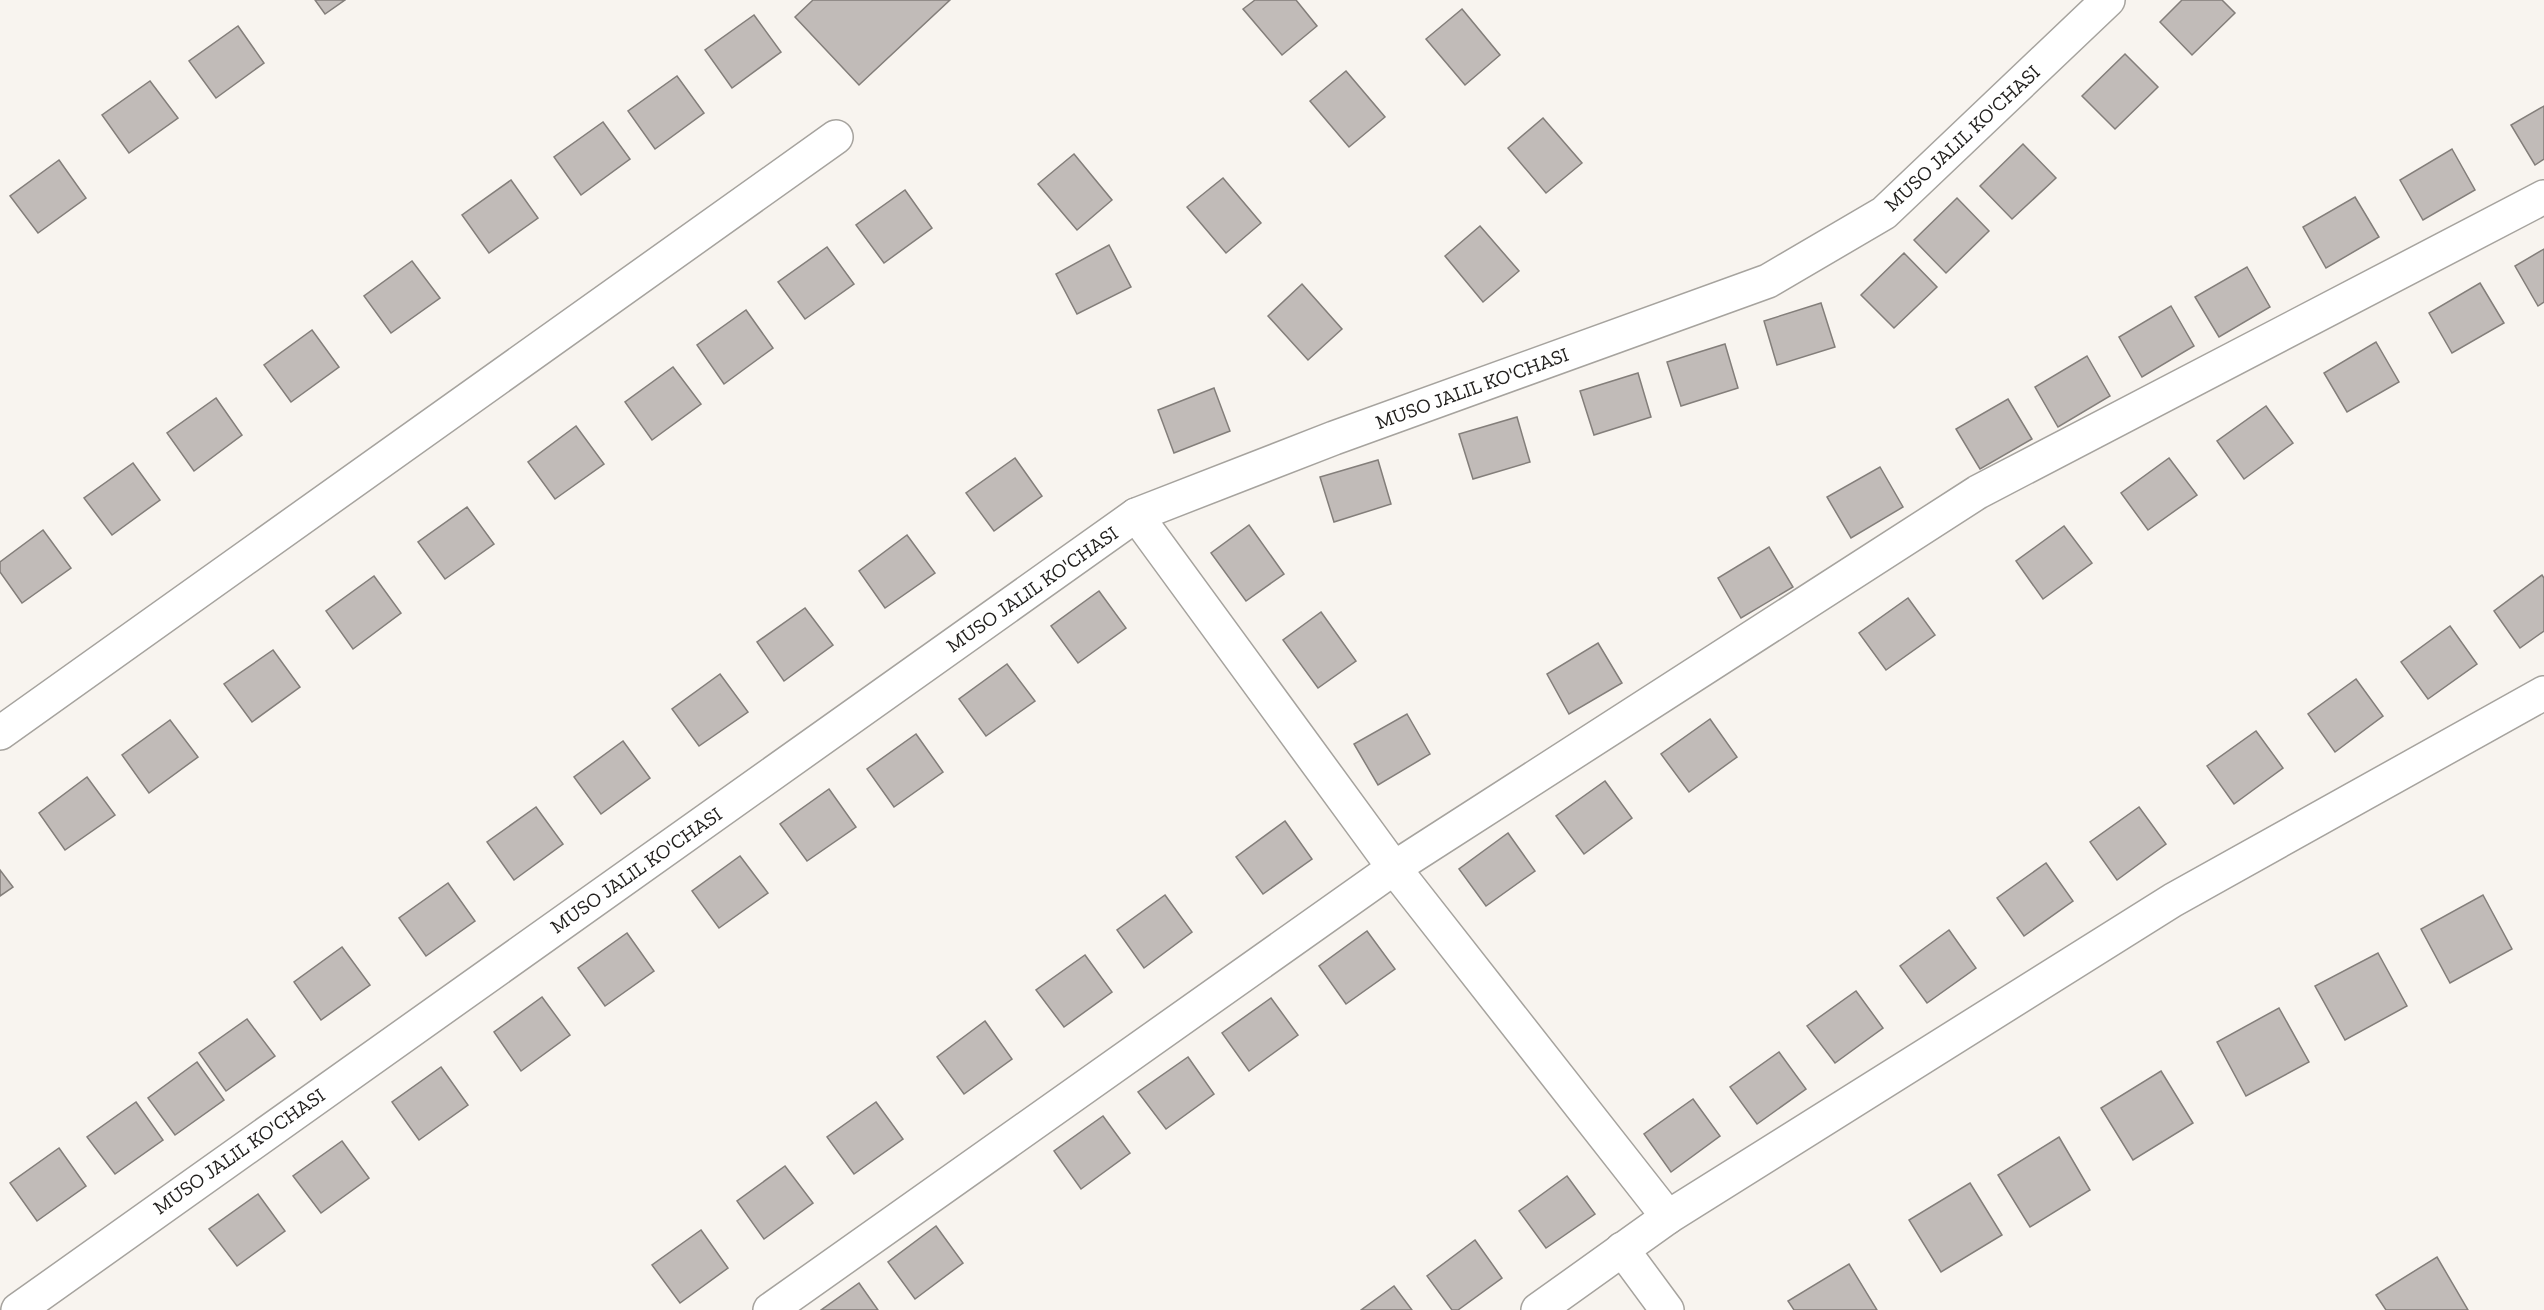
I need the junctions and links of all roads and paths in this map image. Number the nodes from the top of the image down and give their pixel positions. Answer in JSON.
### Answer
{"nodes":[{"id":1,"x":2108,"y":0,"type":"edge"},
{"id":2,"x":836,"y":137,"type":"dead end"},
{"id":3,"x":2544,"y":196,"type":"edge"},
{"id":4,"x":1136,"y":515,"type":"junction"},
{"id":5,"x":2544,"y":693,"type":"edge"},
{"id":6,"x":0,"y":733,"type":"edge"},
{"id":7,"x":1394,"y":868,"type":"junction"},
{"id":8,"x":1668,"y":1217,"type":"junction"},
{"id":9,"x":1622,"y":1249,"type":"junction"},
{"id":10,"x":18,"y":1310,"type":"edge"},
{"id":11,"x":770,"y":1310,"type":"edge"},
{"id":12,"x":1538,"y":1310,"type":"edge"},
{"id":13,"x":1667,"y":1310,"type":"edge"}],
"edges":[{"from":1,"to":4,"type":"street","name":"MUSO JALIL KO'CHASI"},
{"from":2,"to":6,"type":"street"},
{"from":3,"to":7,"type":"street"},
{"from":4,"to":7,"type":"street"},
{"from":4,"to":10,"type":"street","name":"MUSO JALIL KO'CHASI"},
{"from":5,"to":8,"type":"street"},
{"from":7,"to":8,"type":"street"},
{"from":7,"to":11,"type":"street"},
{"from":8,"to":9,"type":"street"},
{"from":9,"to":12,"type":"street"},
{"from":9,"to":13,"type":"street"}]}
